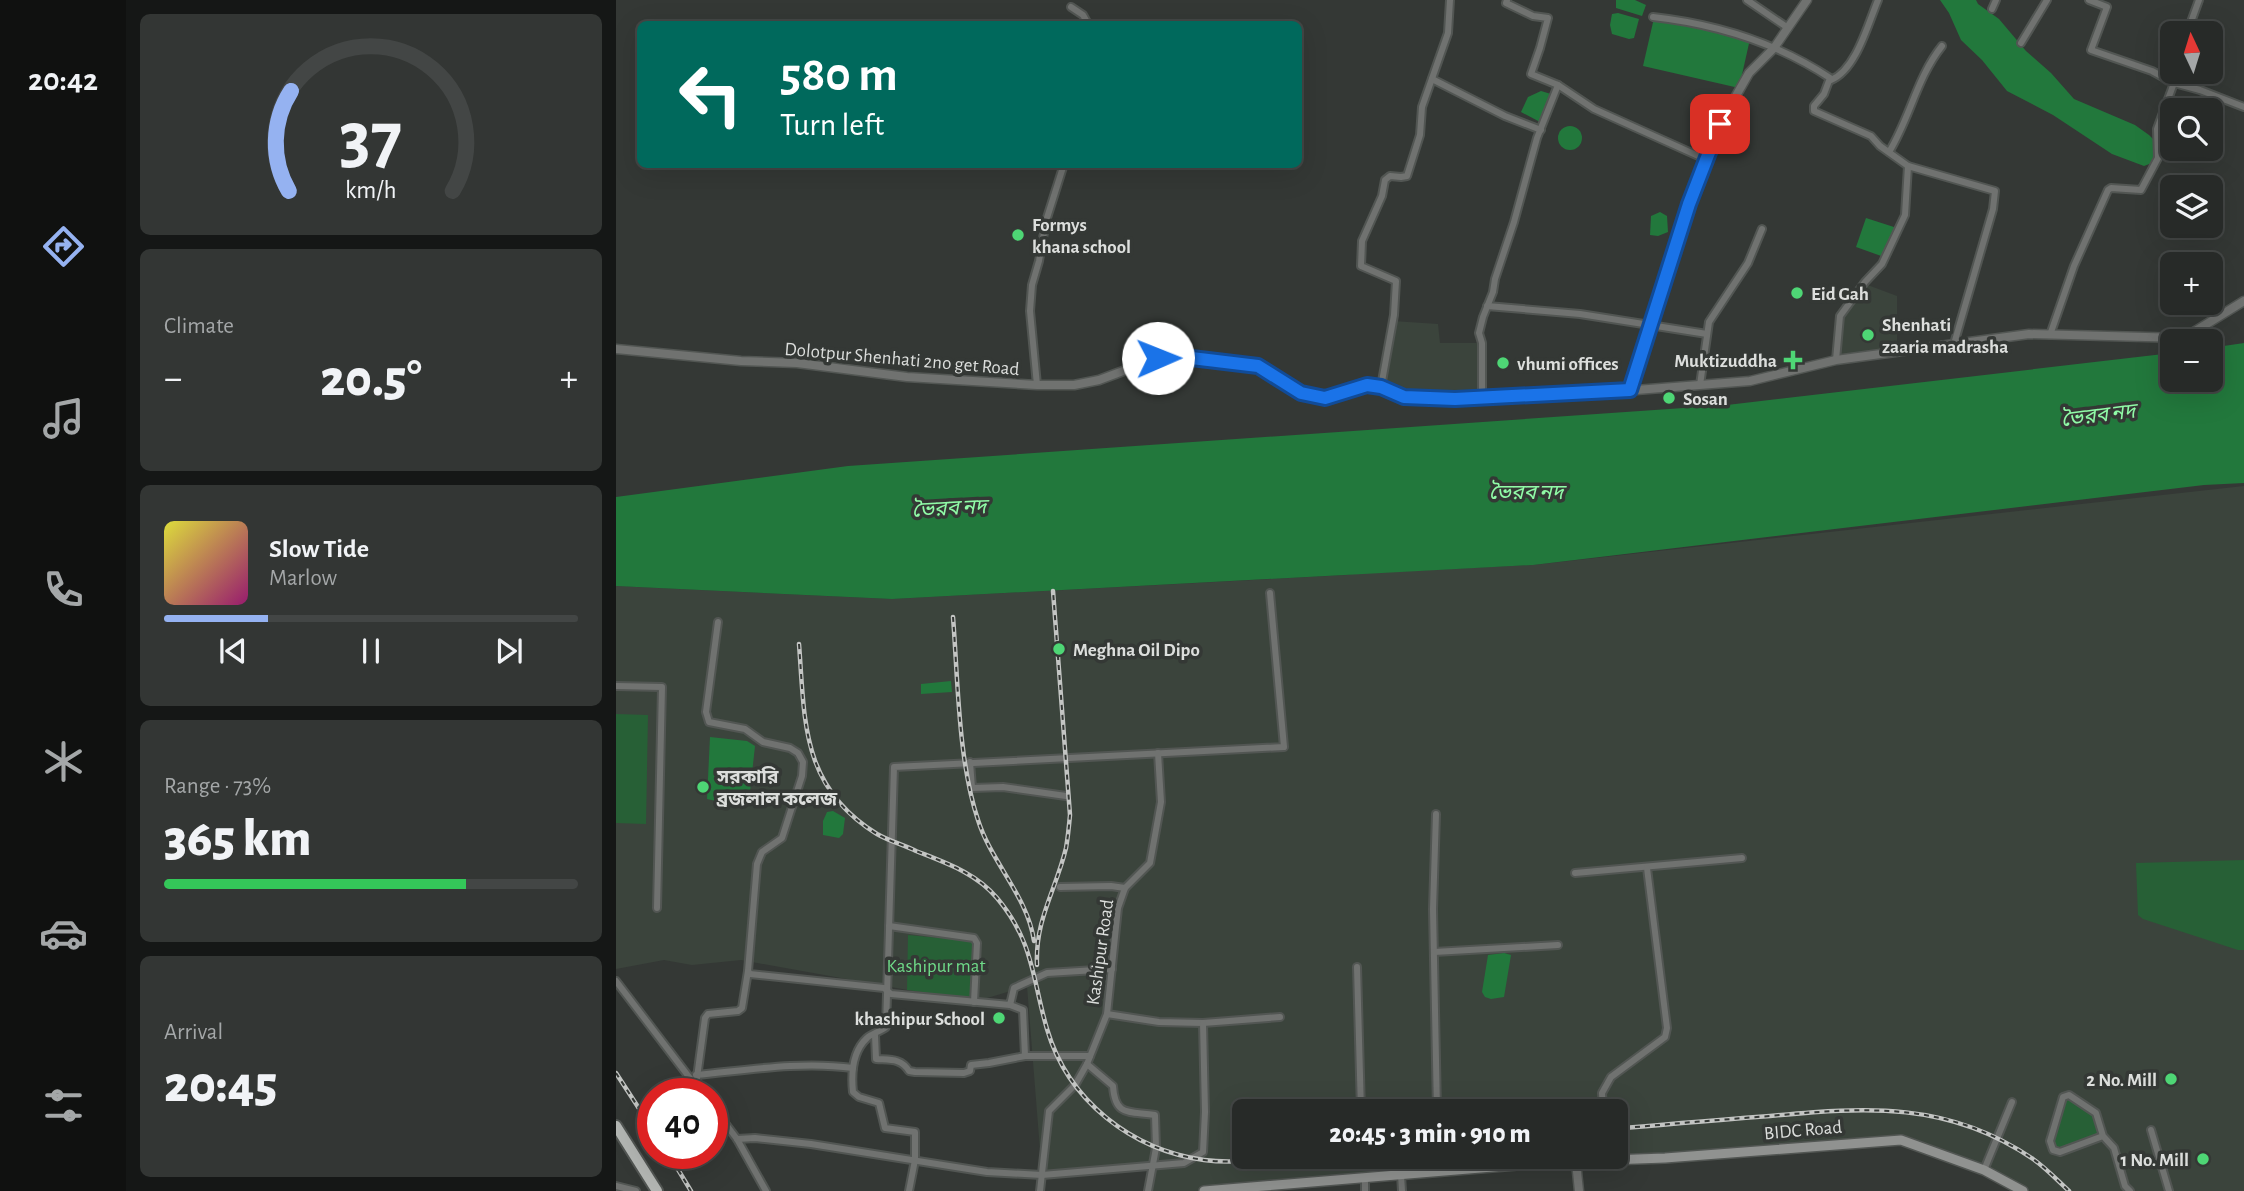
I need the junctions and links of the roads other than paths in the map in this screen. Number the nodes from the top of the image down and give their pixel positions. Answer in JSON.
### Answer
{"nodes":[{"id":1,"x":1450,"y":0,"type":"edge"},
{"id":2,"x":1507,"y":0,"type":"edge"},
{"id":3,"x":1747,"y":0,"type":"edge"},
{"id":4,"x":1807,"y":0,"type":"edge"},
{"id":5,"x":1878,"y":0,"type":"edge"},
{"id":6,"x":1996,"y":0,"type":"edge"},
{"id":7,"x":2047,"y":0,"type":"edge"},
{"id":8,"x":2089,"y":0,"type":"edge"},
{"id":9,"x":2199,"y":0,"type":"edge"},
{"id":10,"x":1071,"y":7,"type":"dead end"},
{"id":11,"x":1992,"y":9,"type":"dead end"},
{"id":12,"x":1653,"y":17,"type":"dead end"},
{"id":13,"x":1086,"y":21,"type":"edge"},
{"id":14,"x":2191,"y":21,"type":"edge"},
{"id":15,"x":1788,"y":28,"type":"junction"},
{"id":16,"x":2021,"y":43,"type":"dead end"},
{"id":17,"x":1942,"y":46,"type":"dead end"},
{"id":18,"x":1774,"y":48,"type":"junction"},
{"id":19,"x":2160,"y":75,"type":"edge"},
{"id":20,"x":1432,"y":79,"type":"junction"},
{"id":21,"x":1831,"y":80,"type":"junction"},
{"id":22,"x":2174,"y":84,"type":"edge"},
{"id":23,"x":2178,"y":84,"type":"edge"},
{"id":24,"x":1558,"y":85,"type":"junction"},
{"id":25,"x":2244,"y":107,"type":"edge"},
{"id":26,"x":1541,"y":130,"type":"junction"},
{"id":27,"x":1889,"y":152,"type":"junction"},
{"id":28,"x":1705,"y":159,"type":"junction"},
{"id":29,"x":1908,"y":166,"type":"junction"},
{"id":30,"x":1063,"y":168,"type":"edge"},
{"id":31,"x":1762,"y":229,"type":"dead end"},
{"id":32,"x":2244,"y":301,"type":"edge"},
{"id":33,"x":1488,"y":306,"type":"junction"},
{"id":34,"x":1651,"y":324,"type":"junction"},
{"id":35,"x":1707,"y":334,"type":"junction"},
{"id":36,"x":2050,"y":335,"type":"junction"},
{"id":37,"x":1954,"y":344,"type":"junction"},
{"id":38,"x":616,"y":349,"type":"edge"},
{"id":39,"x":1836,"y":360,"type":"junction"},
{"id":40,"x":1037,"y":385,"type":"junction"},
{"id":41,"x":1700,"y":385,"type":"junction"},
{"id":42,"x":1381,"y":387,"type":"junction"},
{"id":43,"x":1630,"y":390,"type":"junction"},
{"id":44,"x":1482,"y":397,"type":"junction"},
{"id":45,"x":1270,"y":593,"type":"dead end"},
{"id":46,"x":718,"y":622,"type":"dead end"},
{"id":47,"x":616,"y":686,"type":"edge"},
{"id":48,"x":1158,"y":753,"type":"junction"},
{"id":49,"x":970,"y":762,"type":"junction"},
{"id":50,"x":1066,"y":796,"type":"dead end"},
{"id":51,"x":1436,"y":814,"type":"dead end"},
{"id":52,"x":1742,"y":858,"type":"dead end"},
{"id":53,"x":1647,"y":868,"type":"junction"},
{"id":54,"x":1575,"y":873,"type":"dead end"},
{"id":55,"x":1060,"y":887,"type":"dead end"},
{"id":56,"x":1125,"y":888,"type":"junction"},
{"id":57,"x":657,"y":908,"type":"dead end"},
{"id":58,"x":889,"y":926,"type":"junction"},
{"id":59,"x":1558,"y":945,"type":"dead end"},
{"id":60,"x":1434,"y":952,"type":"junction"},
{"id":61,"x":1357,"y":967,"type":"dead end"},
{"id":62,"x":1112,"y":969,"type":"junction"},
{"id":63,"x":748,"y":971,"type":"junction"},
{"id":64,"x":616,"y":981,"type":"edge"},
{"id":65,"x":887,"y":992,"type":"junction"},
{"id":66,"x":974,"y":1002,"type":"junction"},
{"id":67,"x":1010,"y":1005,"type":"junction"},
{"id":68,"x":1107,"y":1014,"type":"junction"},
{"id":69,"x":1280,"y":1017,"type":"dead end"},
{"id":70,"x":1203,"y":1023,"type":"junction"},
{"id":71,"x":875,"y":1035,"type":"junction"},
{"id":72,"x":1025,"y":1056,"type":"junction"},
{"id":73,"x":1090,"y":1056,"type":"junction"},
{"id":74,"x":1087,"y":1065,"type":"junction"},
{"id":75,"x":853,"y":1068,"type":"junction"},
{"id":76,"x":696,"y":1075,"type":"joint"},
{"id":77,"x":691,"y":1078,"type":"edge"},
{"id":78,"x":1361,"y":1099,"type":"edge"},
{"id":79,"x":1437,"y":1099,"type":"edge"},
{"id":80,"x":1602,"y":1099,"type":"edge"},
{"id":81,"x":2012,"y":1102,"type":"dead end"},
{"id":82,"x":616,"y":1126,"type":"edge"},
{"id":83,"x":728,"y":1127,"type":"edge"},
{"id":84,"x":2151,"y":1130,"type":"dead end"},
{"id":85,"x":2103,"y":1136,"type":"junction"},
{"id":86,"x":737,"y":1139,"type":"junction"},
{"id":87,"x":1628,"y":1158,"type":"edge"},
{"id":88,"x":915,"y":1160,"type":"junction"},
{"id":89,"x":1151,"y":1166,"type":"junction"},
{"id":90,"x":1474,"y":1169,"type":"edge"},
{"id":91,"x":1528,"y":1169,"type":"edge"},
{"id":92,"x":1577,"y":1169,"type":"edge"},
{"id":93,"x":1984,"y":1170,"type":"junction"},
{"id":94,"x":1440,"y":1172,"type":"joint"},
{"id":95,"x":1042,"y":1175,"type":"junction"},
{"id":96,"x":1401,"y":1177,"type":"junction"},
{"id":97,"x":1365,"y":1184,"type":"edge"},
{"id":98,"x":616,"y":1186,"type":"edge"},
{"id":99,"x":1303,"y":1187,"type":"edge"},
{"id":100,"x":636,"y":1191,"type":"edge"},
{"id":101,"x":657,"y":1191,"type":"edge"},
{"id":102,"x":766,"y":1191,"type":"edge"},
{"id":103,"x":909,"y":1191,"type":"edge"},
{"id":104,"x":1041,"y":1191,"type":"edge"},
{"id":105,"x":1148,"y":1191,"type":"edge"},
{"id":106,"x":1204,"y":1191,"type":"edge"},
{"id":107,"x":1270,"y":1191,"type":"edge"},
{"id":108,"x":1402,"y":1191,"type":"edge"},
{"id":109,"x":1579,"y":1191,"type":"edge"},
{"id":110,"x":2023,"y":1191,"type":"edge"},
{"id":111,"x":2130,"y":1191,"type":"edge"},
{"id":112,"x":2169,"y":1191,"type":"edge"}],
"edges":[{"from":1,"to":20,"type":"street"},
{"from":2,"to":24,"type":"street"},
{"from":3,"to":15,"type":"street"},
{"from":4,"to":15,"type":"street"},
{"from":5,"to":21,"type":"street"},
{"from":6,"to":11,"type":"street"},
{"from":7,"to":16,"type":"street"},
{"from":8,"to":19,"type":"street"},
{"from":9,"to":14,"type":"street"},
{"from":10,"to":13,"type":"street"},
{"from":12,"to":18,"type":"street"},
{"from":15,"to":18,"type":"street"},
{"from":17,"to":27,"type":"street"},
{"from":18,"to":21,"type":"street"},
{"from":18,"to":28,"type":"street"},
{"from":20,"to":26,"type":"street"},
{"from":20,"to":42,"type":"street"},
{"from":21,"to":27,"type":"street"},
{"from":22,"to":36,"type":"street"},
{"from":23,"to":25,"type":"street"},
{"from":24,"to":26,"type":"street"},
{"from":24,"to":28,"type":"street"},
{"from":26,"to":33,"type":"street"},
{"from":27,"to":29,"type":"street"},
{"from":28,"to":34,"type":"street"},
{"from":29,"to":37,"type":"street"},
{"from":29,"to":39,"type":"street"},
{"from":30,"to":40,"type":"street"},
{"from":31,"to":35,"type":"street"},
{"from":32,"to":36,"type":"street","name":"Dolotpur Shenhati 2no get Road"},
{"from":33,"to":34,"type":"street"},
{"from":33,"to":44,"type":"street"},
{"from":34,"to":35,"type":"street"},
{"from":34,"to":43,"type":"street"},
{"from":35,"to":41,"type":"street"},
{"from":36,"to":37,"type":"street","name":"Dolotpur Shenhati 2no get Road"},
{"from":37,"to":39,"type":"street","name":"Dolotpur Shenhati 2no get Road"},
{"from":38,"to":40,"type":"street","name":"Dolotpur Shenhati 2no get Road"},
{"from":39,"to":41,"type":"street","name":"Dolotpur Shenhati 2no get Road"},
{"from":40,"to":42,"type":"street","name":"Dolotpur Shenhati 2no get Road"},
{"from":41,"to":43,"type":"street","name":"Dolotpur Shenhati 2no get Road"},
{"from":42,"to":44,"type":"street","name":"Dolotpur Shenhati 2no get Road"},
{"from":43,"to":44,"type":"street","name":"Dolotpur Shenhati 2no get Road"},
{"from":45,"to":48,"type":"street"},
{"from":46,"to":63,"type":"street"},
{"from":47,"to":57,"type":"street"},
{"from":48,"to":49,"type":"street"},
{"from":48,"to":56,"type":"street","name":"Kashipur Road"},
{"from":49,"to":50,"type":"street"},
{"from":49,"to":58,"type":"street"},
{"from":51,"to":60,"type":"street"},
{"from":52,"to":53,"type":"street"},
{"from":53,"to":54,"type":"street"},
{"from":53,"to":80,"type":"street"},
{"from":55,"to":56,"type":"street"},
{"from":56,"to":62,"type":"street","name":"Kashipur Road"},
{"from":58,"to":65,"type":"street"},
{"from":58,"to":66,"type":"street"},
{"from":59,"to":60,"type":"street"},
{"from":60,"to":79,"type":"street"},
{"from":61,"to":78,"type":"street"},
{"from":62,"to":67,"type":"street"},
{"from":62,"to":68,"type":"street","name":"Kashipur Road"},
{"from":63,"to":65,"type":"street"},
{"from":63,"to":76,"type":"street"},
{"from":64,"to":77,"type":"street"},
{"from":65,"to":66,"type":"street"},
{"from":65,"to":71,"type":"street"},
{"from":66,"to":67,"type":"street"},
{"from":67,"to":72,"type":"street"},
{"from":68,"to":70,"type":"street"},
{"from":68,"to":73,"type":"street","name":"Kashipur Road"},
{"from":69,"to":70,"type":"street"},
{"from":70,"to":89,"type":"street"},
{"from":71,"to":72,"type":"street"},
{"from":71,"to":75,"type":"street"},
{"from":72,"to":73,"type":"street"},
{"from":73,"to":74,"type":"street","name":"Kashipur Road"},
{"from":74,"to":89,"type":"street"},
{"from":74,"to":95,"type":"street","name":"Kashipur Road"},
{"from":75,"to":76,"type":"street"},
{"from":75,"to":88,"type":"street"},
{"from":81,"to":93,"type":"street"},
{"from":82,"to":101,"type":"highway"},
{"from":83,"to":86,"type":"street"},
{"from":84,"to":112,"type":"street"},
{"from":85,"to":85,"type":"street"},
{"from":85,"to":111,"type":"street"},
{"from":86,"to":88,"type":"street"},
{"from":86,"to":102,"type":"street"},
{"from":87,"to":93,"type":"main road","name":"BIDC Road"},
{"from":88,"to":95,"type":"street"},
{"from":88,"to":103,"type":"street"},
{"from":89,"to":95,"type":"street"},
{"from":89,"to":105,"type":"street"},
{"from":90,"to":94,"type":"main road","name":"BIDC Road"},
{"from":91,"to":96,"type":"main road","name":"BIDC Road"},
{"from":92,"to":109,"type":"street"},
{"from":93,"to":110,"type":"main road","name":"BIDC Road"},
{"from":94,"to":96,"type":"main road","name":"BIDC Road"},
{"from":95,"to":104,"type":"street","name":"Kashipur Road"},
{"from":96,"to":97,"type":"main road","name":"BIDC Road"},
{"from":96,"to":108,"type":"street"},
{"from":97,"to":99,"type":"main road","name":"BIDC Road"},
{"from":98,"to":100,"type":"street"},
{"from":99,"to":106,"type":"main road","name":"BIDC Road"},
{"from":99,"to":107,"type":"main road","name":"BIDC Road"}]}
